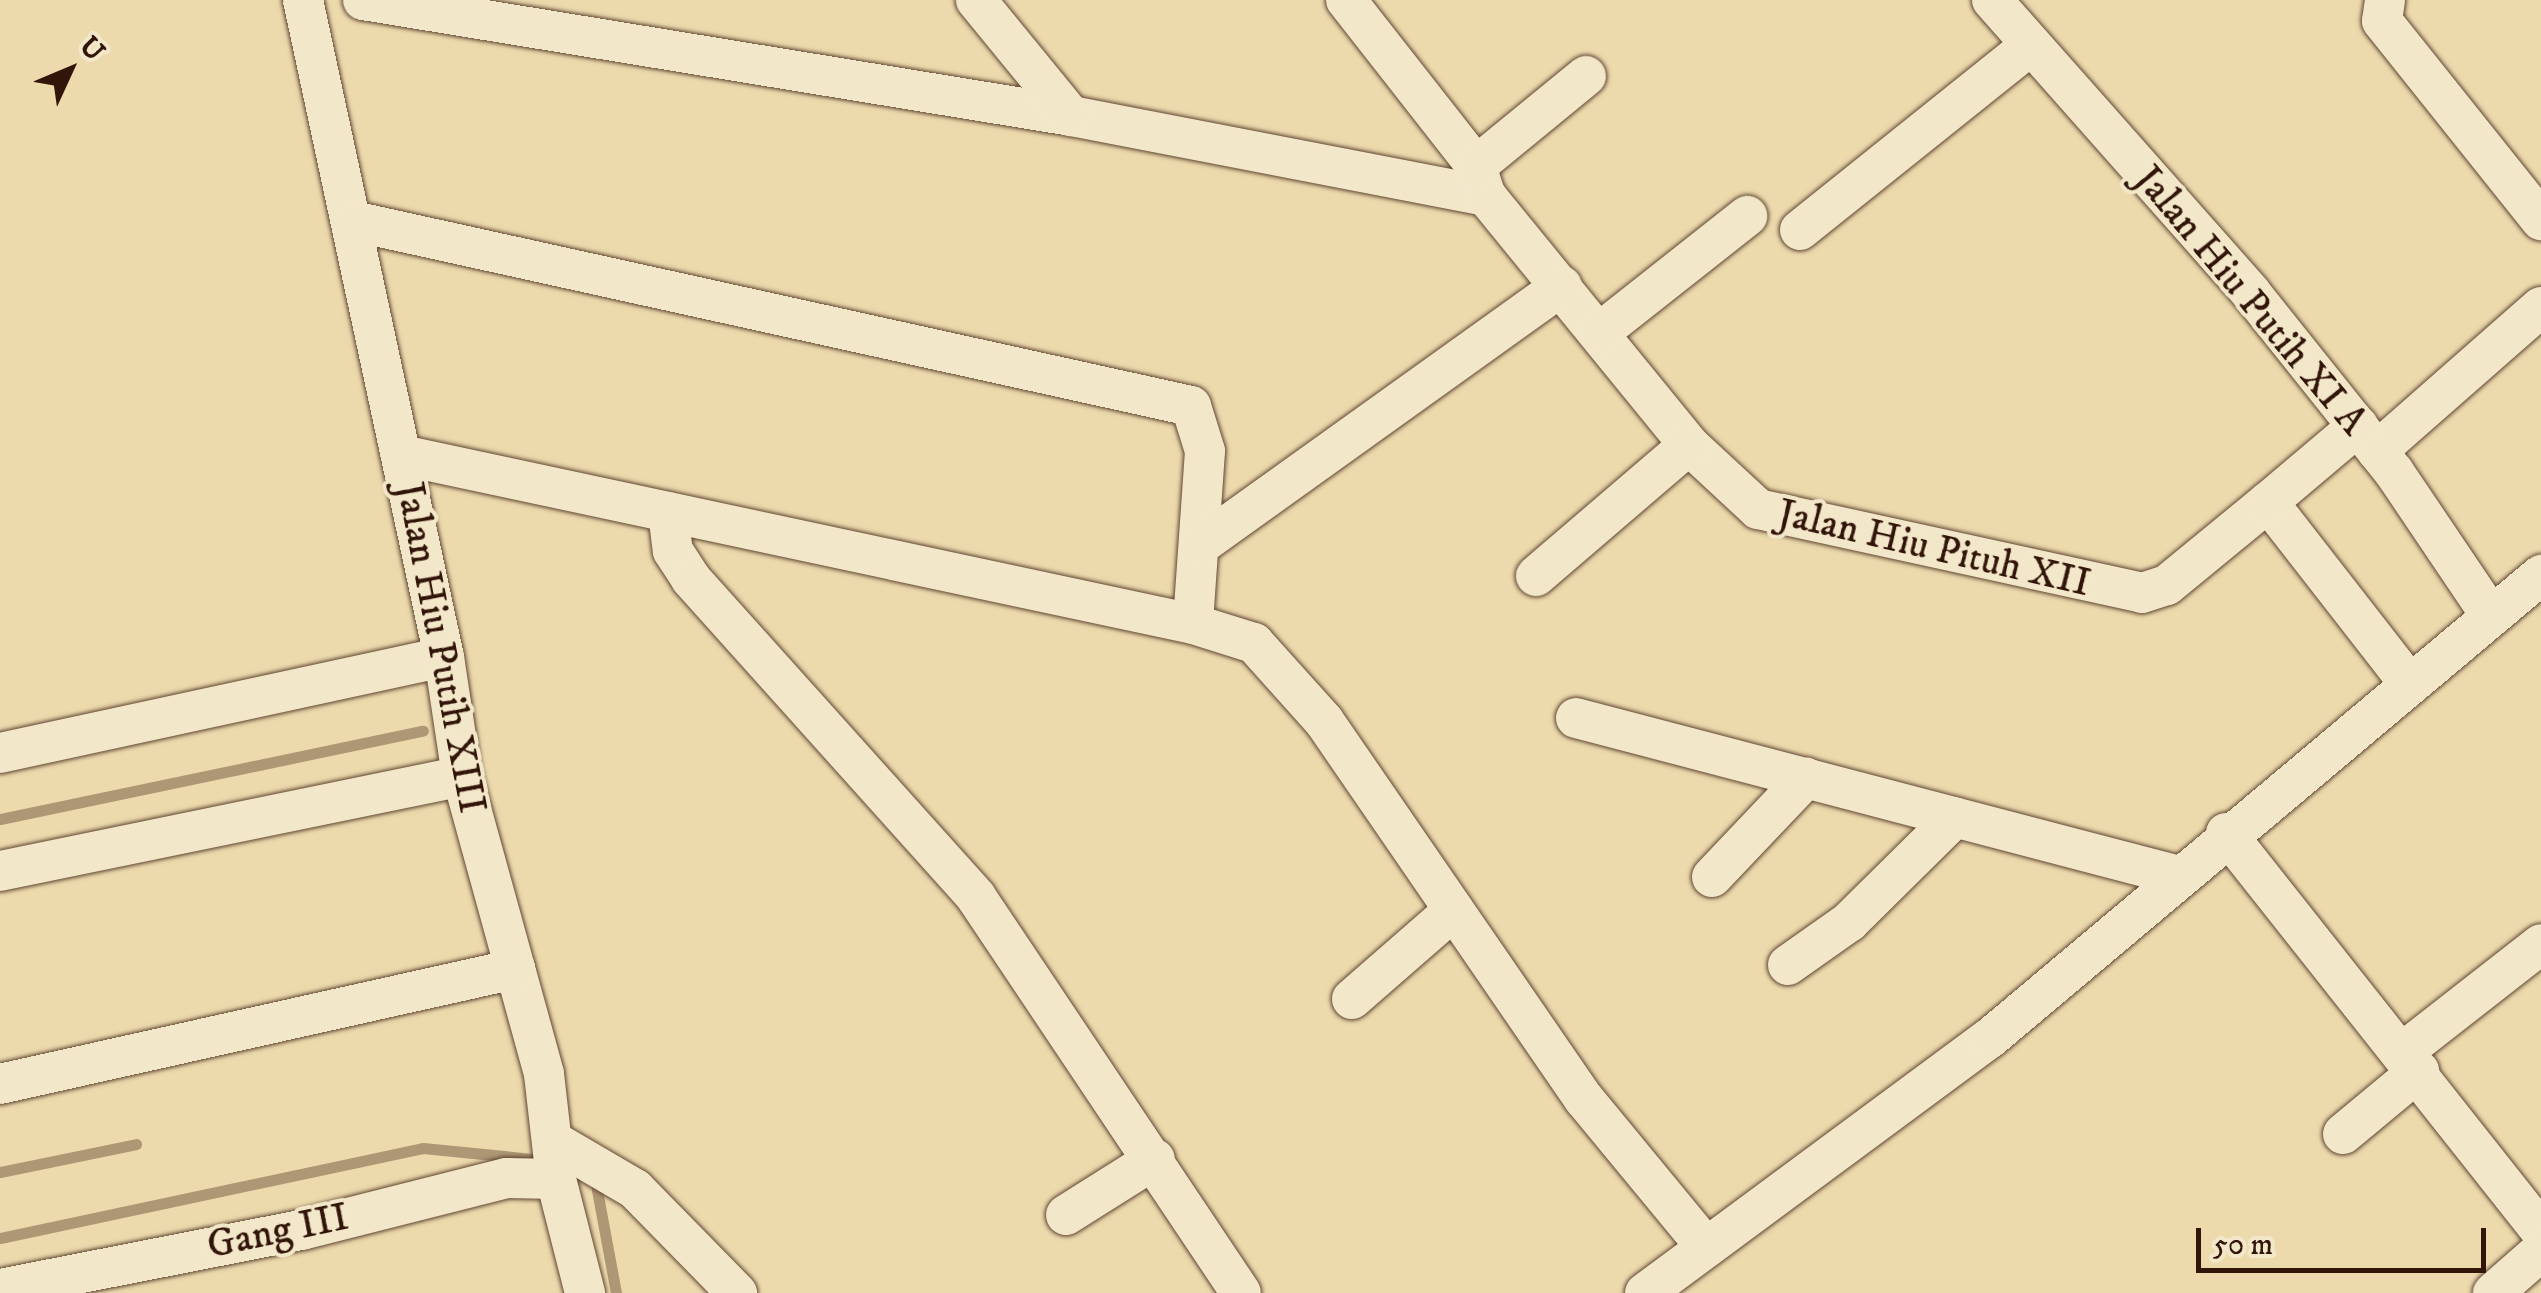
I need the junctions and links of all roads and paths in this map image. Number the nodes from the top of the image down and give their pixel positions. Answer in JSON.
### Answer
{"nodes":[{"id":1,"x":303,"y":0,"type":"edge"},
{"id":2,"x":363,"y":0,"type":"edge"},
{"id":3,"x":976,"y":0,"type":"edge"},
{"id":4,"x":1346,"y":0,"type":"edge"},
{"id":5,"x":1992,"y":0,"type":"edge"},
{"id":6,"x":2385,"y":0,"type":"edge"},
{"id":7,"x":2030,"y":46,"type":"junction"},
{"id":8,"x":1586,"y":76,"type":"dead end"},
{"id":9,"x":1071,"y":116,"type":"junction"},
{"id":10,"x":1481,"y":181,"type":"junction"},
{"id":11,"x":1746,"y":216,"type":"dead end"},
{"id":12,"x":2541,"y":220,"type":"edge"},
{"id":13,"x":353,"y":221,"type":"junction"},
{"id":14,"x":1800,"y":230,"type":"dead end"},
{"id":15,"x":1562,"y":286,"type":"junction"},
{"id":16,"x":2541,"y":307,"type":"edge"},
{"id":17,"x":1599,"y":333,"type":"junction"},
{"id":18,"x":2368,"y":439,"type":"junction"},
{"id":19,"x":1689,"y":446,"type":"junction"},
{"id":20,"x":401,"y":455,"type":"junction"},
{"id":21,"x":2268,"y":502,"type":"junction"},
{"id":22,"x":668,"y":512,"type":"junction"},
{"id":23,"x":1200,"y":544,"type":"junction"},
{"id":24,"x":2541,"y":575,"type":"edge"},
{"id":25,"x":1536,"y":576,"type":"dead end"},
{"id":26,"x":2491,"y":616,"type":"junction"},
{"id":27,"x":1192,"y":624,"type":"junction"},
{"id":28,"x":444,"y":657,"type":"junction"},
{"id":29,"x":2409,"y":683,"type":"junction"},
{"id":30,"x":1576,"y":718,"type":"dead end"},
{"id":31,"x":0,"y":753,"type":"edge"},
{"id":32,"x":462,"y":776,"type":"junction"},
{"id":33,"x":1806,"y":778,"type":"junction"},
{"id":34,"x":1955,"y":818,"type":"junction"},
{"id":35,"x":2226,"y":834,"type":"junction"},
{"id":36,"x":0,"y":871,"type":"edge"},
{"id":37,"x":2179,"y":876,"type":"junction"},
{"id":38,"x":1712,"y":877,"type":"dead end"},
{"id":39,"x":1454,"y":910,"type":"junction"},
{"id":40,"x":2541,"y":944,"type":"edge"},
{"id":41,"x":1788,"y":965,"type":"dead end"},
{"id":42,"x":516,"y":969,"type":"junction"},
{"id":43,"x":1352,"y":998,"type":"dead end"},
{"id":44,"x":2411,"y":1062,"type":"junction"},
{"id":45,"x":0,"y":1084,"type":"edge"},
{"id":46,"x":2343,"y":1134,"type":"dead end"},
{"id":47,"x":1155,"y":1159,"type":"junction"},
{"id":48,"x":554,"y":1160,"type":"junction"},
{"id":49,"x":1066,"y":1216,"type":"dead end"},
{"id":50,"x":2541,"y":1230,"type":"edge"},
{"id":51,"x":1706,"y":1247,"type":"junction"},
{"id":52,"x":2541,"y":1251,"type":"edge"},
{"id":53,"x":0,"y":1289,"type":"edge"},
{"id":54,"x":584,"y":1293,"type":"edge"},
{"id":55,"x":737,"y":1293,"type":"edge"},
{"id":56,"x":1241,"y":1293,"type":"edge"},
{"id":57,"x":1645,"y":1293,"type":"edge"},
{"id":58,"x":2493,"y":1293,"type":"edge"}],
"edges":[{"from":1,"to":13,"type":"street","name":"Jalan Hiu Putih XIII"},
{"from":2,"to":9,"type":"street"},
{"from":3,"to":9,"type":"street"},
{"from":4,"to":10,"type":"street","name":"Jalan Hiu Pituh XII"},
{"from":5,"to":7,"type":"street","name":"Jalan Hiu Putih XI A"},
{"from":6,"to":12,"type":"street"},
{"from":7,"to":14,"type":"street"},
{"from":7,"to":18,"type":"street","name":"Jalan Hiu Putih XI A"},
{"from":8,"to":10,"type":"street"},
{"from":9,"to":10,"type":"street"},
{"from":10,"to":15,"type":"street","name":"Jalan Hiu Pituh XII"},
{"from":11,"to":17,"type":"street"},
{"from":13,"to":20,"type":"street","name":"Jalan Hiu Putih XIII"},
{"from":13,"to":23,"type":"street"},
{"from":15,"to":17,"type":"street","name":"Jalan Hiu Pituh XII"},
{"from":15,"to":23,"type":"street"},
{"from":16,"to":18,"type":"street","name":"Jalan Hiu Pituh XII"},
{"from":17,"to":19,"type":"street","name":"Jalan Hiu Pituh XII"},
{"from":18,"to":21,"type":"street","name":"Jalan Hiu Pituh XII"},
{"from":18,"to":26,"type":"street","name":"Jalan Hiu Putih XI A"},
{"from":19,"to":21,"type":"street","name":"Jalan Hiu Pituh XII"},
{"from":19,"to":25,"type":"street"},
{"from":20,"to":22,"type":"street"},
{"from":20,"to":28,"type":"street","name":"Jalan Hiu Putih XIII"},
{"from":21,"to":29,"type":"street"},
{"from":22,"to":27,"type":"street"},
{"from":22,"to":47,"type":"street"},
{"from":23,"to":27,"type":"street"},
{"from":24,"to":26,"type":"street"},
{"from":26,"to":29,"type":"street"},
{"from":27,"to":39,"type":"street"},
{"from":28,"to":31,"type":"street"},
{"from":28,"to":32,"type":"street","name":"Jalan Hiu Putih XIII"},
{"from":29,"to":35,"type":"street"},
{"from":30,"to":33,"type":"street"},
{"from":32,"to":36,"type":"street"},
{"from":32,"to":42,"type":"street","name":"Jalan Hiu Putih XIII"},
{"from":33,"to":34,"type":"street"},
{"from":33,"to":38,"type":"street"},
{"from":34,"to":37,"type":"street"},
{"from":34,"to":41,"type":"street"},
{"from":35,"to":37,"type":"street"},
{"from":35,"to":44,"type":"street"},
{"from":37,"to":51,"type":"street"},
{"from":39,"to":43,"type":"street"},
{"from":39,"to":51,"type":"street"},
{"from":40,"to":44,"type":"street"},
{"from":42,"to":45,"type":"street"},
{"from":42,"to":48,"type":"street","name":"Jalan Hiu Putih XIII"},
{"from":44,"to":46,"type":"street"},
{"from":44,"to":50,"type":"street"},
{"from":47,"to":49,"type":"street"},
{"from":47,"to":56,"type":"street"},
{"from":48,"to":53,"type":"street","name":"Gang III"},
{"from":48,"to":54,"type":"street","name":"Jalan Hiu Putih XIII"},
{"from":48,"to":55,"type":"street"},
{"from":51,"to":57,"type":"street"},
{"from":52,"to":58,"type":"street"}]}
